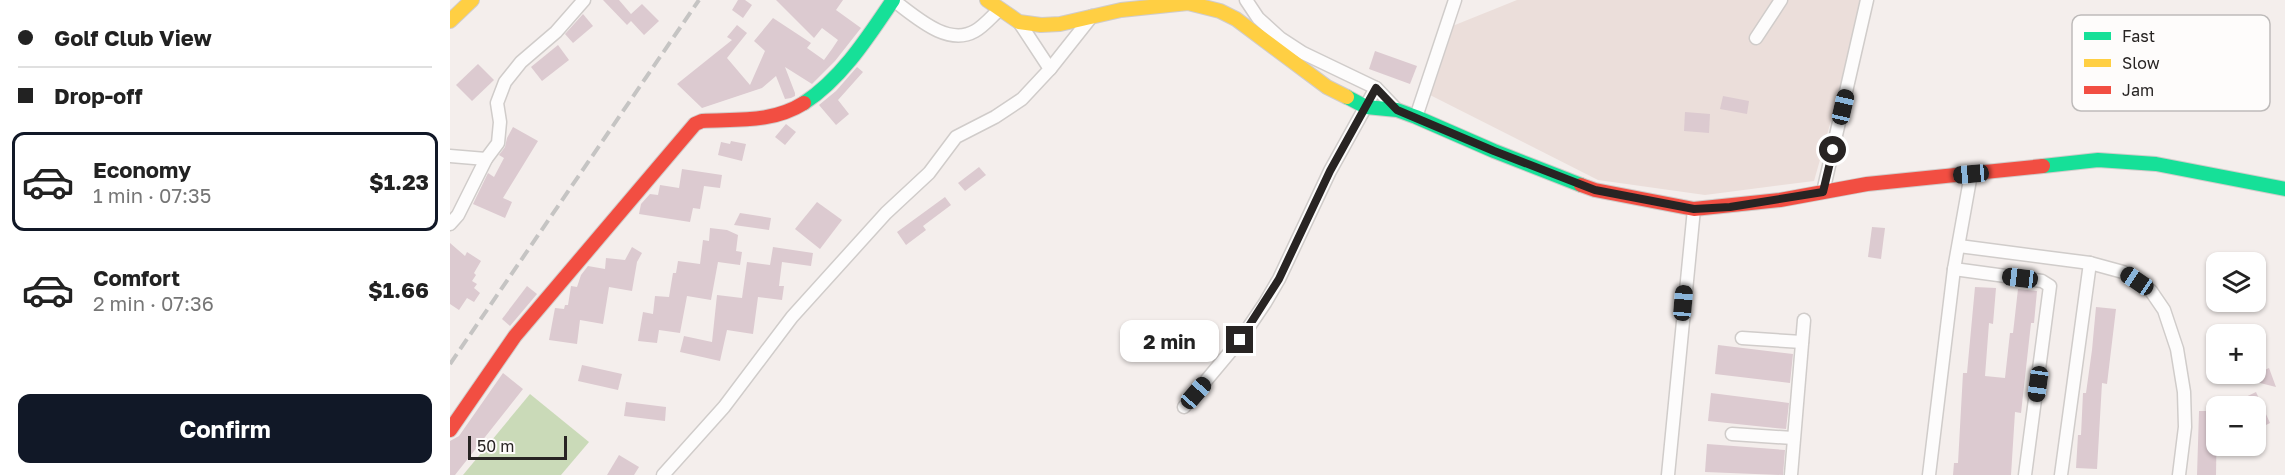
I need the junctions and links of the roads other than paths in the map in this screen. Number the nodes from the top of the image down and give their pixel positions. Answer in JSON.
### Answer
{"nodes":[{"id":1,"x":471,"y":0,"type":"edge"},
{"id":2,"x":584,"y":0,"type":"edge"},
{"id":3,"x":893,"y":0,"type":"edge"},
{"id":4,"x":987,"y":0,"type":"edge"},
{"id":5,"x":1143,"y":0,"type":"edge"},
{"id":6,"x":1246,"y":0,"type":"edge"},
{"id":7,"x":1455,"y":0,"type":"edge"},
{"id":8,"x":1782,"y":0,"type":"edge"},
{"id":9,"x":1867,"y":0,"type":"edge"},
{"id":10,"x":1200,"y":3,"type":"edge"},
{"id":11,"x":1000,"y":9,"type":"junction"},
{"id":12,"x":1121,"y":10,"type":"junction"},
{"id":13,"x":1092,"y":16,"type":"junction"},
{"id":14,"x":1236,"y":19,"type":"junction"},
{"id":15,"x":450,"y":21,"type":"edge"},
{"id":16,"x":1019,"y":22,"type":"junction"},
{"id":17,"x":1756,"y":38,"type":"dead end"},
{"id":18,"x":1300,"y":59,"type":"junction"},
{"id":19,"x":1050,"y":69,"type":"junction"},
{"id":20,"x":1376,"y":88,"type":"junction"},
{"id":21,"x":1366,"y":107,"type":"junction"},
{"id":22,"x":1397,"y":110,"type":"junction"},
{"id":23,"x":1416,"y":117,"type":"junction"},
{"id":24,"x":450,"y":156,"type":"edge"},
{"id":25,"x":486,"y":159,"type":"junction"},
{"id":26,"x":1971,"y":174,"type":"junction"},
{"id":27,"x":2285,"y":189,"type":"edge"},
{"id":28,"x":1823,"y":192,"type":"junction"},
{"id":29,"x":1694,"y":209,"type":"junction"},
{"id":30,"x":450,"y":224,"type":"edge"},
{"id":31,"x":1959,"y":246,"type":"junction"},
{"id":32,"x":2090,"y":263,"type":"junction"},
{"id":33,"x":1954,"y":269,"type":"junction"},
{"id":34,"x":1804,"y":320,"type":"dead end"},
{"id":35,"x":1742,"y":338,"type":"dead end"},
{"id":36,"x":1802,"y":342,"type":"junction"},
{"id":37,"x":1184,"y":407,"type":"dead end"},
{"id":38,"x":450,"y":430,"type":"edge"},
{"id":39,"x":1732,"y":434,"type":"dead end"},
{"id":40,"x":1793,"y":438,"type":"junction"},
{"id":41,"x":663,"y":475,"type":"edge"},
{"id":42,"x":1668,"y":475,"type":"edge"},
{"id":43,"x":1791,"y":475,"type":"edge"},
{"id":44,"x":1929,"y":475,"type":"edge"},
{"id":45,"x":2025,"y":475,"type":"edge"},
{"id":46,"x":2061,"y":475,"type":"edge"},
{"id":47,"x":2180,"y":475,"type":"edge"}],
"edges":[{"from":1,"to":15,"type":"street"},
{"from":2,"to":25,"type":"street"},
{"from":3,"to":11,"type":"street"},
{"from":3,"to":38,"type":"street"},
{"from":4,"to":11,"type":"street"},
{"from":5,"to":12,"type":"street"},
{"from":6,"to":14,"type":"street"},
{"from":6,"to":18,"type":"street"},
{"from":7,"to":23,"type":"street"},
{"from":8,"to":17,"type":"street"},
{"from":9,"to":28,"type":"street"},
{"from":10,"to":12,"type":"street"},
{"from":10,"to":14,"type":"street"},
{"from":11,"to":16,"type":"street"},
{"from":12,"to":13,"type":"street"},
{"from":13,"to":16,"type":"street"},
{"from":13,"to":19,"type":"street"},
{"from":14,"to":18,"type":"street"},
{"from":16,"to":19,"type":"street"},
{"from":18,"to":20,"type":"street"},
{"from":18,"to":21,"type":"street"},
{"from":19,"to":41,"type":"street"},
{"from":20,"to":21,"type":"street"},
{"from":20,"to":22,"type":"street"},
{"from":21,"to":22,"type":"street"},
{"from":21,"to":37,"type":"street"},
{"from":22,"to":23,"type":"street"},
{"from":23,"to":29,"type":"street"},
{"from":24,"to":25,"type":"street"},
{"from":25,"to":30,"type":"street"},
{"from":26,"to":27,"type":"street"},
{"from":26,"to":28,"type":"street"},
{"from":26,"to":31,"type":"street"},
{"from":28,"to":29,"type":"street"},
{"from":29,"to":42,"type":"street"},
{"from":31,"to":32,"type":"street"},
{"from":31,"to":33,"type":"street"},
{"from":32,"to":46,"type":"street"},
{"from":32,"to":47,"type":"street"},
{"from":33,"to":44,"type":"street"},
{"from":33,"to":45,"type":"street"},
{"from":34,"to":36,"type":"street"},
{"from":35,"to":36,"type":"street"},
{"from":36,"to":40,"type":"street"},
{"from":39,"to":40,"type":"street"},
{"from":40,"to":43,"type":"street"}]}
